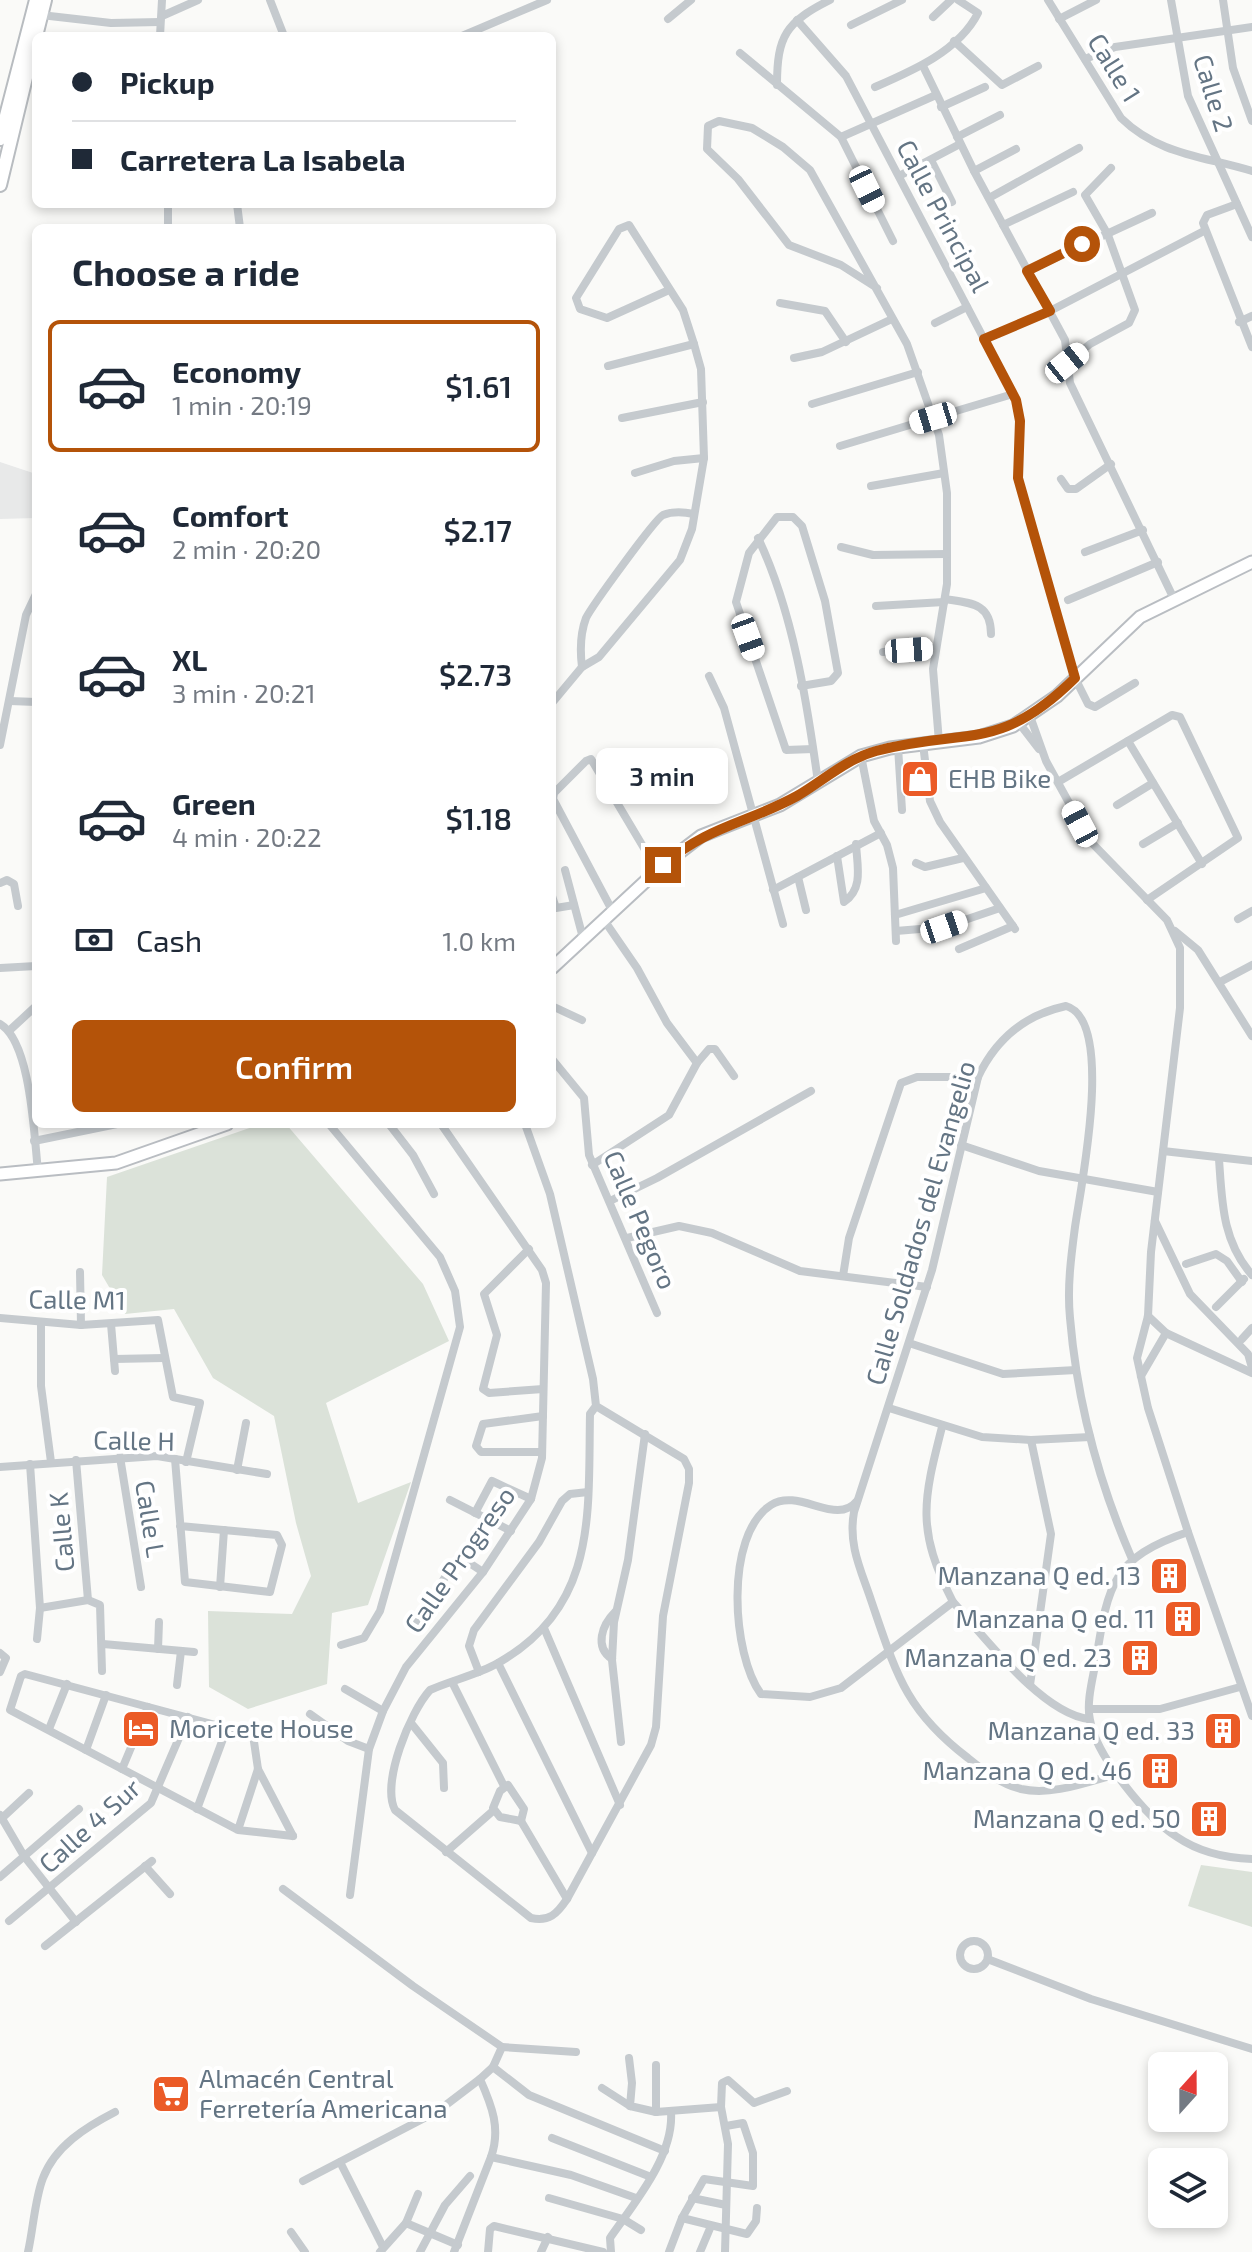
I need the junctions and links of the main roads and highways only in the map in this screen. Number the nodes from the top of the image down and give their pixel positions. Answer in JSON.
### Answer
{"nodes":[{"id":1,"x":36,"y":0,"type":"edge"},
{"id":2,"x":45,"y":0,"type":"edge"},
{"id":3,"x":37,"y":32,"type":"edge"},
{"id":4,"x":32,"y":53,"type":"edge"},
{"id":5,"x":0,"y":139,"type":"edge"},
{"id":6,"x":0,"y":185,"type":"edge"},
{"id":7,"x":1252,"y":562,"type":"edge"},
{"id":8,"x":556,"y":964,"type":"edge"},
{"id":9,"x":216,"y":1128,"type":"edge"},
{"id":10,"x":0,"y":1174,"type":"edge"}],
"edges":[{"from":1,"to":5,"type":"highway"},
{"from":2,"to":3,"type":"highway"},
{"from":4,"to":6,"type":"highway"},
{"from":7,"to":8,"type":"main road"},
{"from":9,"to":10,"type":"main road"}]}
